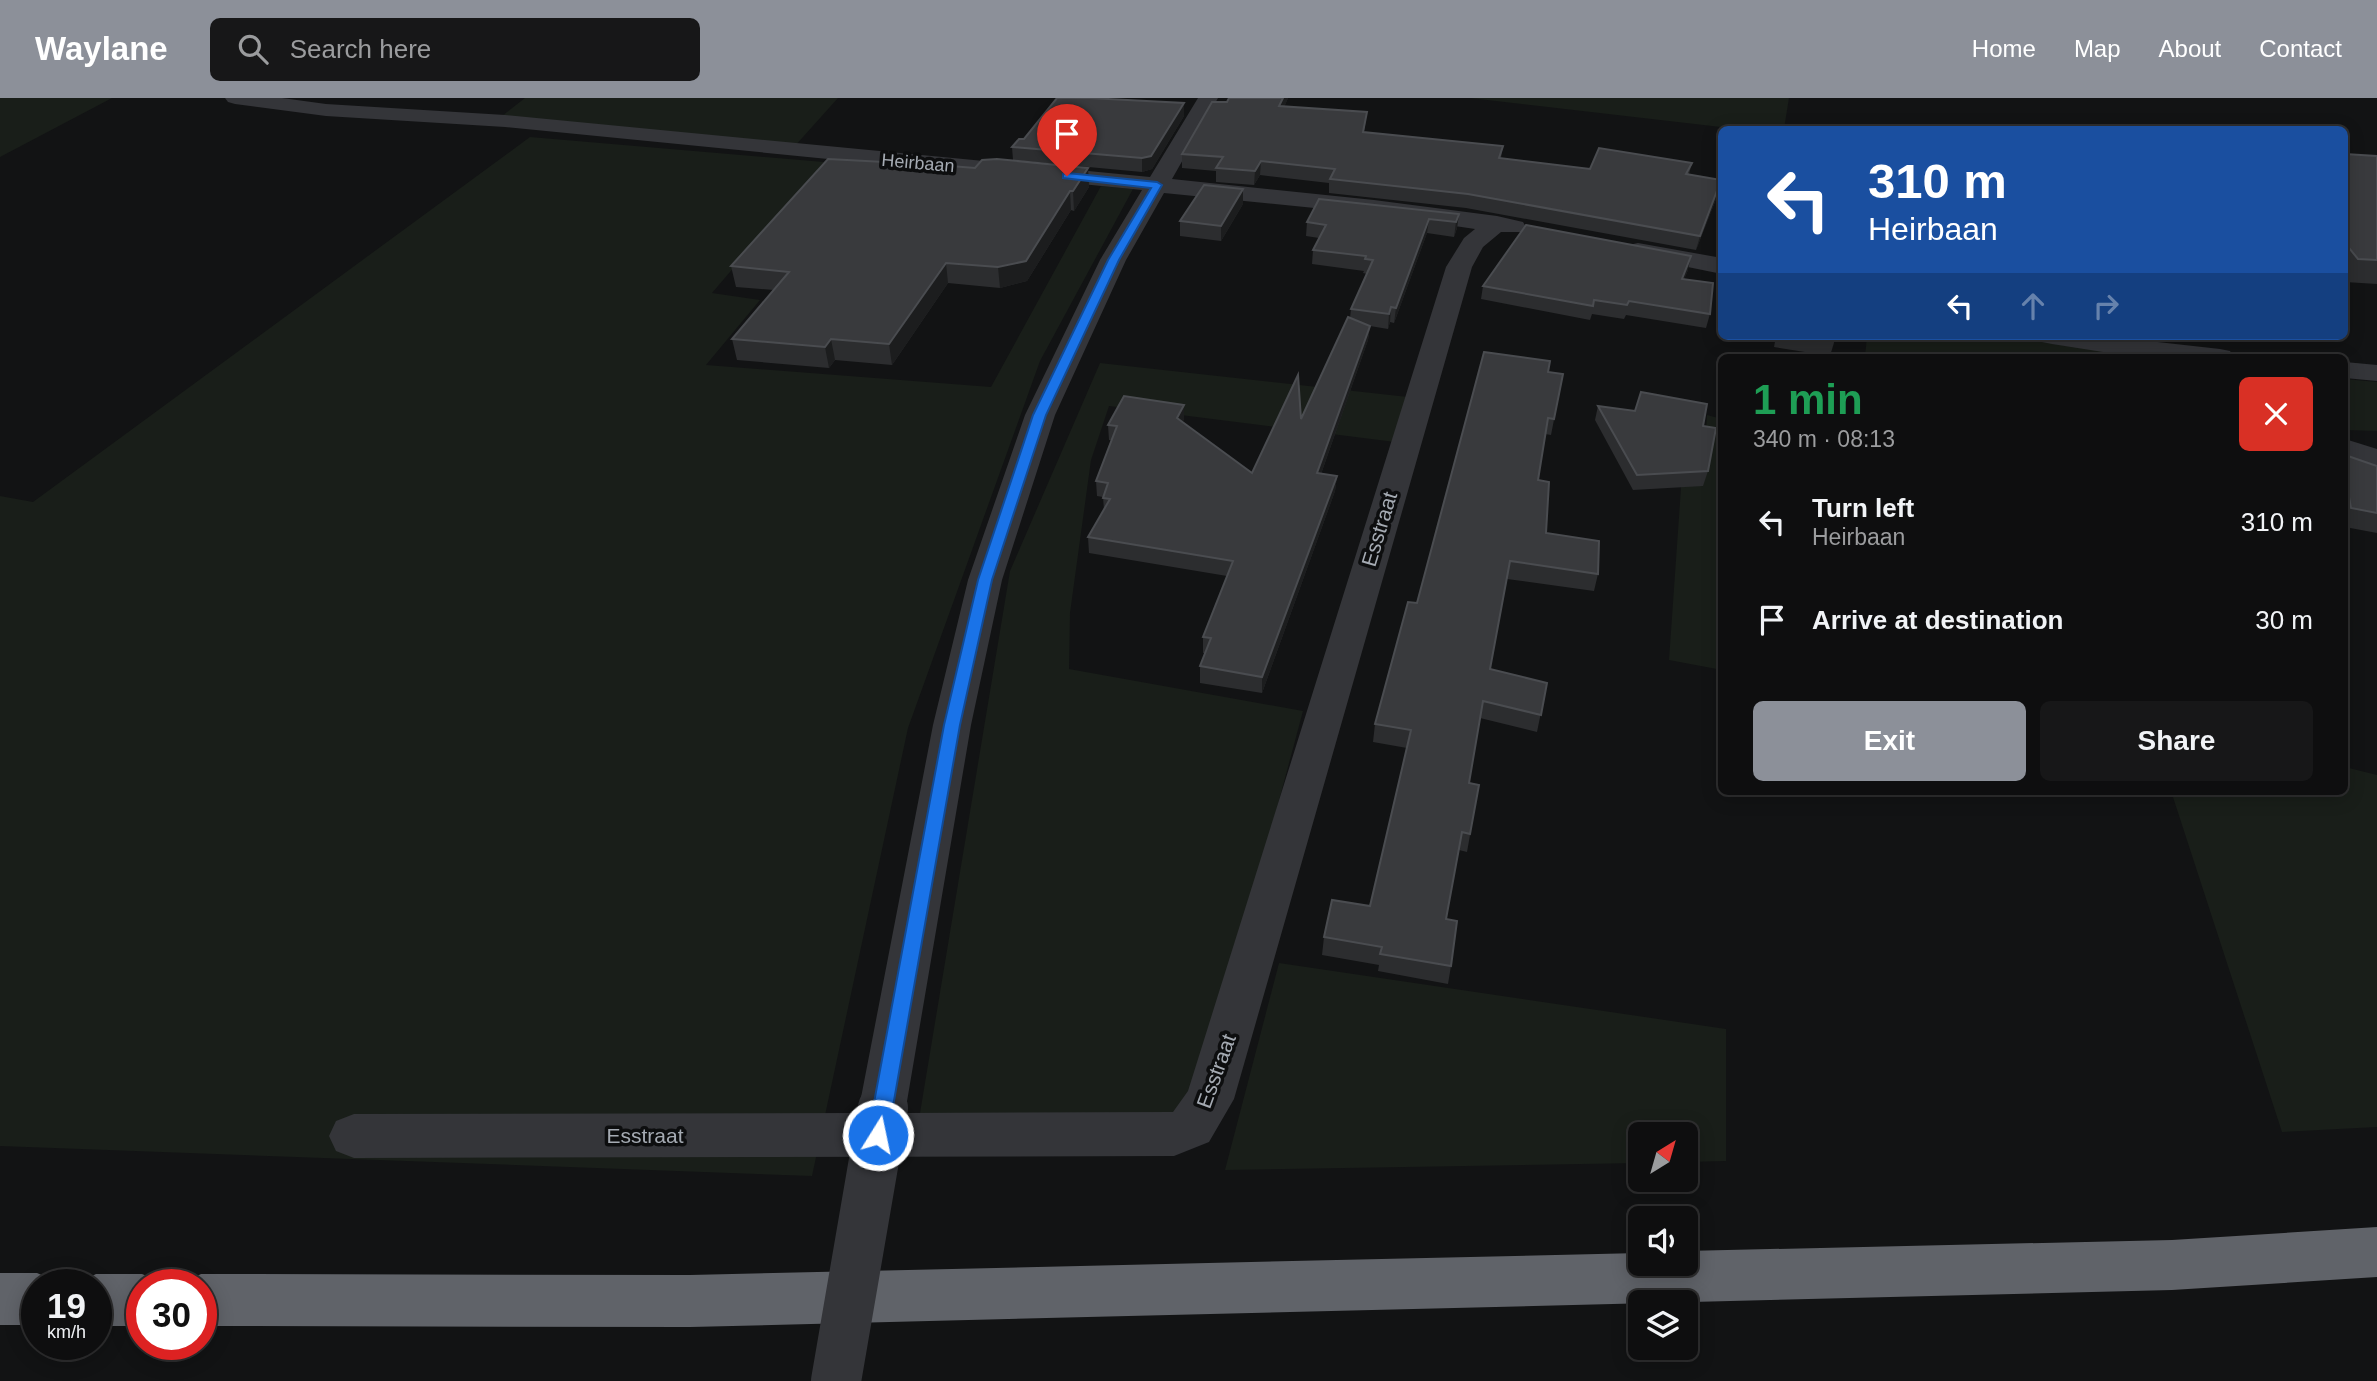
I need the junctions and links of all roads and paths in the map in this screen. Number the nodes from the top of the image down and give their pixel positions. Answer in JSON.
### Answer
{"nodes":[{"id":1,"x":235,"y":98,"type":"edge"},
{"id":2,"x":1208,"y":98,"type":"edge"},
{"id":3,"x":1157,"y":185,"type":"junction"},
{"id":4,"x":1497,"y":223,"type":"junction"},
{"id":5,"x":1541,"y":232,"type":"edge"},
{"id":6,"x":1617,"y":246,"type":"edge"},
{"id":7,"x":1718,"y":265,"type":"edge"},
{"id":8,"x":2077,"y":340,"type":"edge"},
{"id":9,"x":2167,"y":354,"type":"edge"},
{"id":10,"x":2348,"y":370,"type":"edge"},
{"id":11,"x":2377,"y":373,"type":"edge"},
{"id":12,"x":2348,"y":449,"type":"edge"},
{"id":13,"x":2377,"y":460,"type":"edge"},
{"id":14,"x":354,"y":1136,"type":"dead end"},
{"id":15,"x":2377,"y":1252,"type":"edge"},
{"id":16,"x":0,"y":1299,"type":"edge"},
{"id":17,"x":21,"y":1300,"type":"edge"},
{"id":18,"x":217,"y":1300,"type":"edge"},
{"id":19,"x":836,"y":1381,"type":"edge"}],
"edges":[{"from":1,"to":3,"type":"street","name":"Heirbaan"},
{"from":2,"to":3,"type":"street"},
{"from":3,"to":4,"type":"street","name":"Heirbaan"},
{"from":3,"to":19,"type":"street","bridge":true},
{"from":4,"to":5,"type":"street","name":"Heirbaan"},
{"from":4,"to":14,"type":"street","name":"Esstraat"},
{"from":6,"to":7,"type":"street"},
{"from":8,"to":9,"type":"street"},
{"from":10,"to":11,"type":"street"},
{"from":12,"to":13,"type":"street"},
{"from":15,"to":18,"type":"highway"},
{"from":16,"to":17,"type":"highway"}]}
